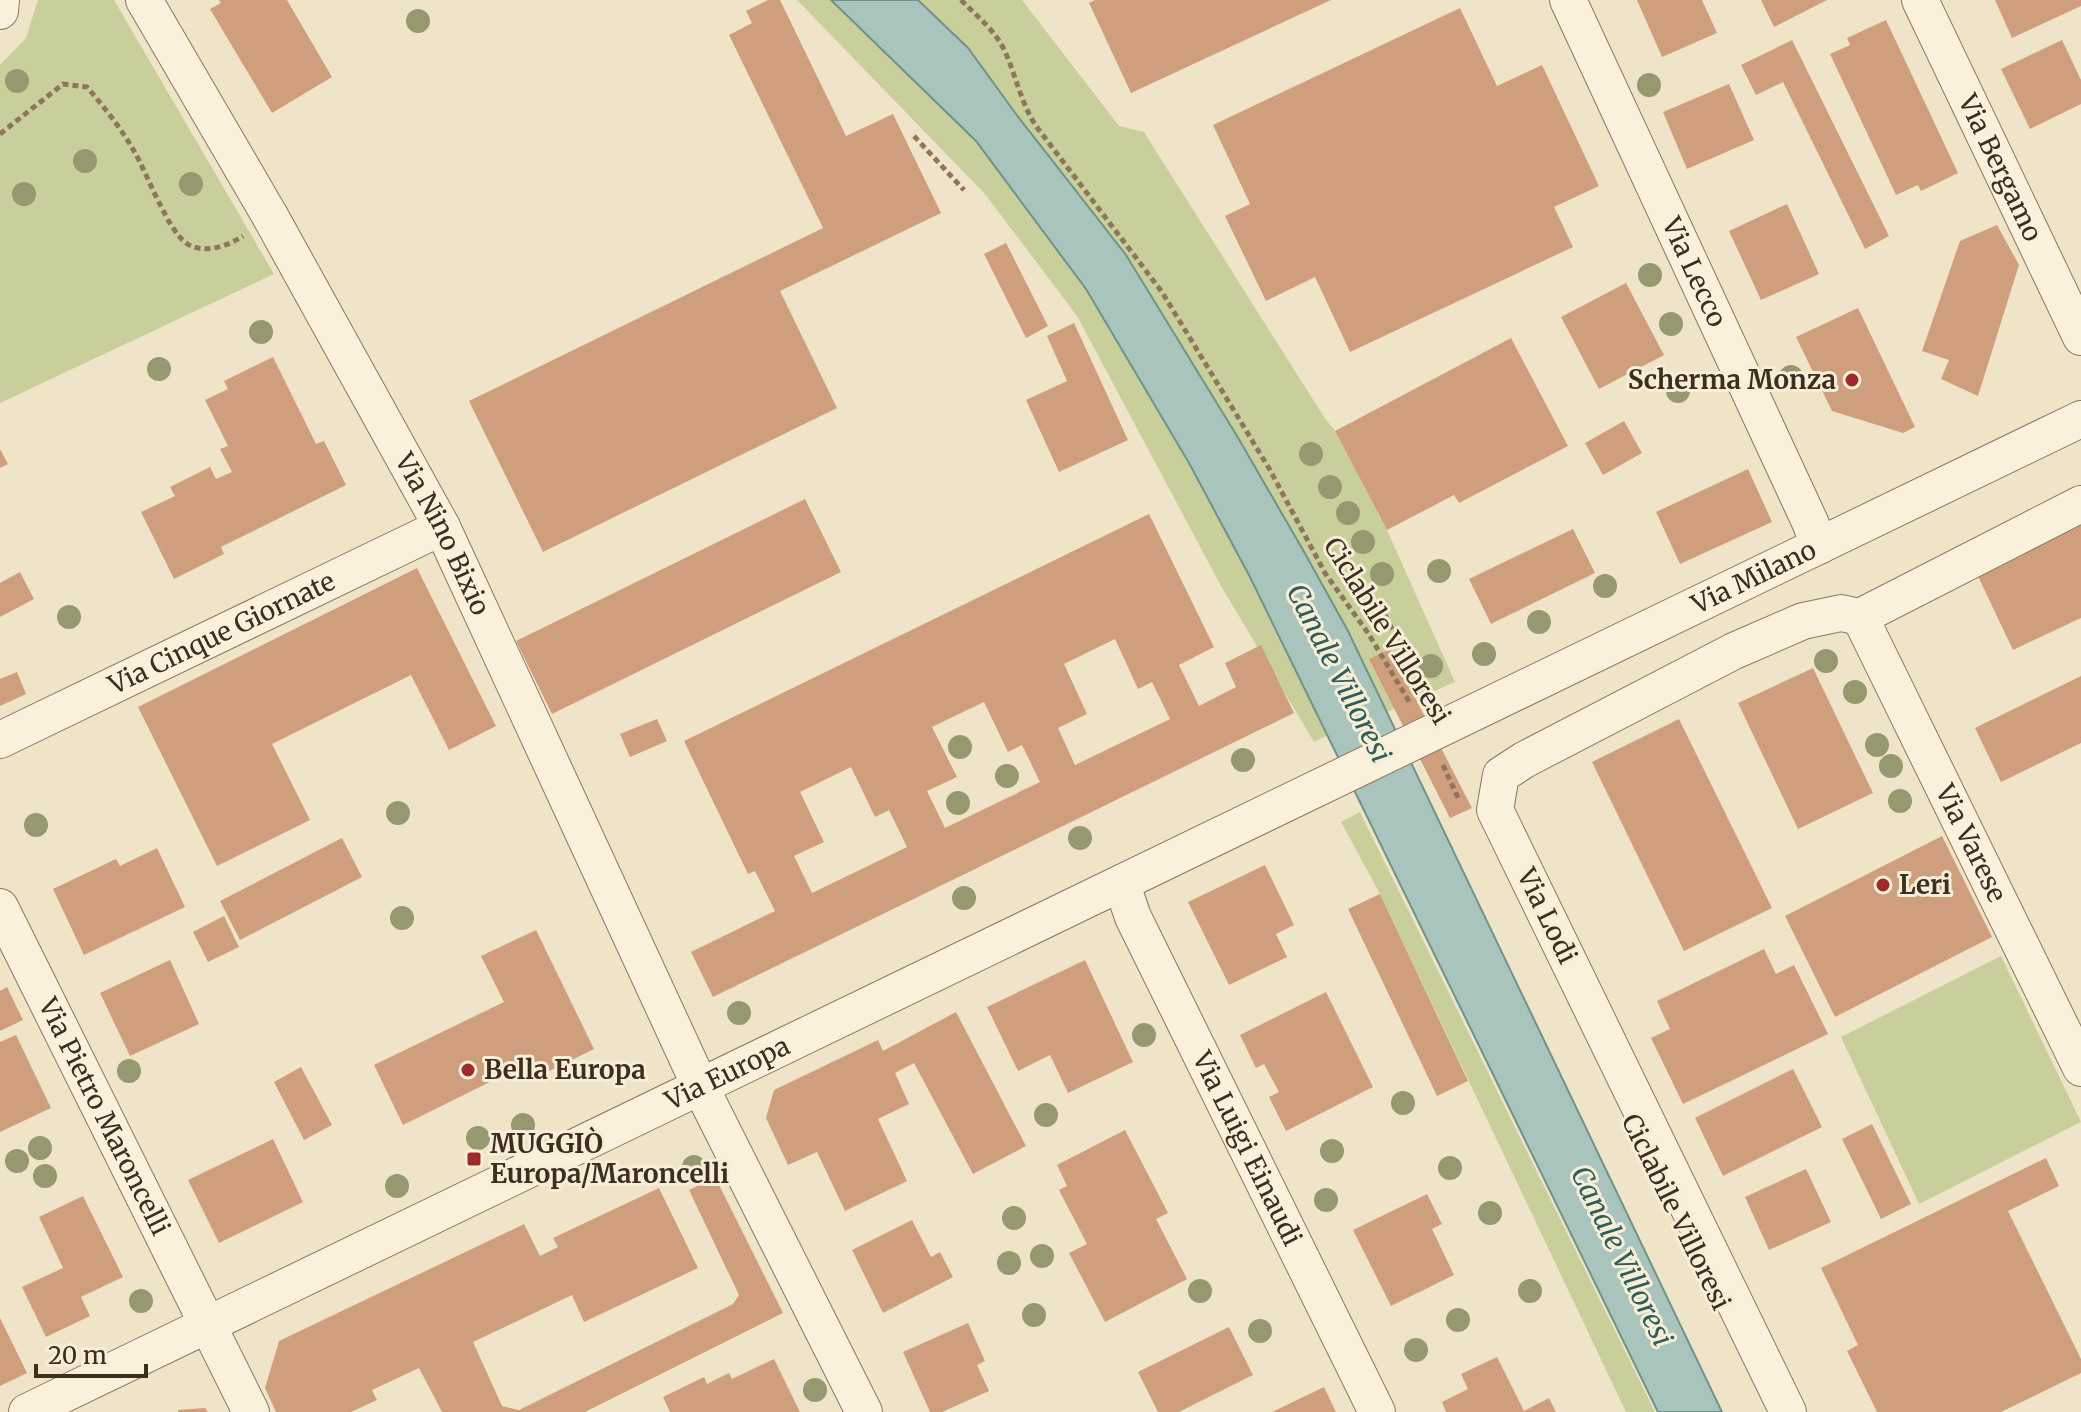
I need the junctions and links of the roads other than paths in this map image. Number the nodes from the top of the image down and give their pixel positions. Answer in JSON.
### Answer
{"nodes":[{"id":1,"x":1,"y":0,"type":"edge"},
{"id":2,"x":144,"y":0,"type":"edge"},
{"id":3,"x":1568,"y":0,"type":"edge"},
{"id":4,"x":1920,"y":0,"type":"edge"},
{"id":5,"x":0,"y":11,"type":"edge"},
{"id":6,"x":2081,"y":337,"type":"edge"},
{"id":7,"x":2076,"y":430,"type":"edge"},
{"id":8,"x":2081,"y":504,"type":"edge"},
{"id":9,"x":442,"y":527,"type":"junction"},
{"id":10,"x":1819,"y":546,"type":"junction"},
{"id":11,"x":1860,"y":617,"type":"junction"},
{"id":12,"x":1430,"y":734,"type":"joint"},
{"id":13,"x":0,"y":740,"type":"edge"},
{"id":14,"x":1122,"y":885,"type":"junction"},
{"id":15,"x":0,"y":907,"type":"edge"},
{"id":16,"x":2081,"y":1068,"type":"edge"},
{"id":17,"x":701,"y":1088,"type":"junction"},
{"id":18,"x":207,"y":1326,"type":"junction"},
{"id":19,"x":27,"y":1412,"type":"edge"},
{"id":20,"x":251,"y":1412,"type":"edge"},
{"id":21,"x":864,"y":1412,"type":"edge"},
{"id":22,"x":1377,"y":1412,"type":"edge"},
{"id":23,"x":1788,"y":1412,"type":"edge"}],
"edges":[{"from":1,"to":5,"type":"street"},
{"from":2,"to":9,"type":"street","name":"Via Nino Bixio"},
{"from":3,"to":10,"type":"street","name":"Via Lecco"},
{"from":4,"to":6,"type":"street","name":"Via Bergamo"},
{"from":7,"to":10,"type":"street","name":"Via Milano"},
{"from":8,"to":11,"type":"street"},
{"from":9,"to":13,"type":"street","name":"Via Cinque Giornate"},
{"from":9,"to":17,"type":"street","name":"Via Nino Bixio"},
{"from":10,"to":12,"type":"street","name":"Via Milano"},
{"from":11,"to":16,"type":"street","name":"Via Varese"},
{"from":11,"to":23,"type":"street","name":"Via Lodi"},
{"from":12,"to":14,"type":"street","name":"Via Europa"},
{"from":14,"to":17,"type":"street","name":"Via Europa"},
{"from":14,"to":22,"type":"street","name":"Via Luigi Einaudi"},
{"from":15,"to":18,"type":"street","name":"Via Pietro Maroncelli"},
{"from":17,"to":18,"type":"street","name":"Via Europa"},
{"from":17,"to":21,"type":"street","name":"Via Nino Bixio"},
{"from":18,"to":19,"type":"street","name":"Via Europa"},
{"from":18,"to":20,"type":"street","name":"Via Pietro Maroncelli"}]}
